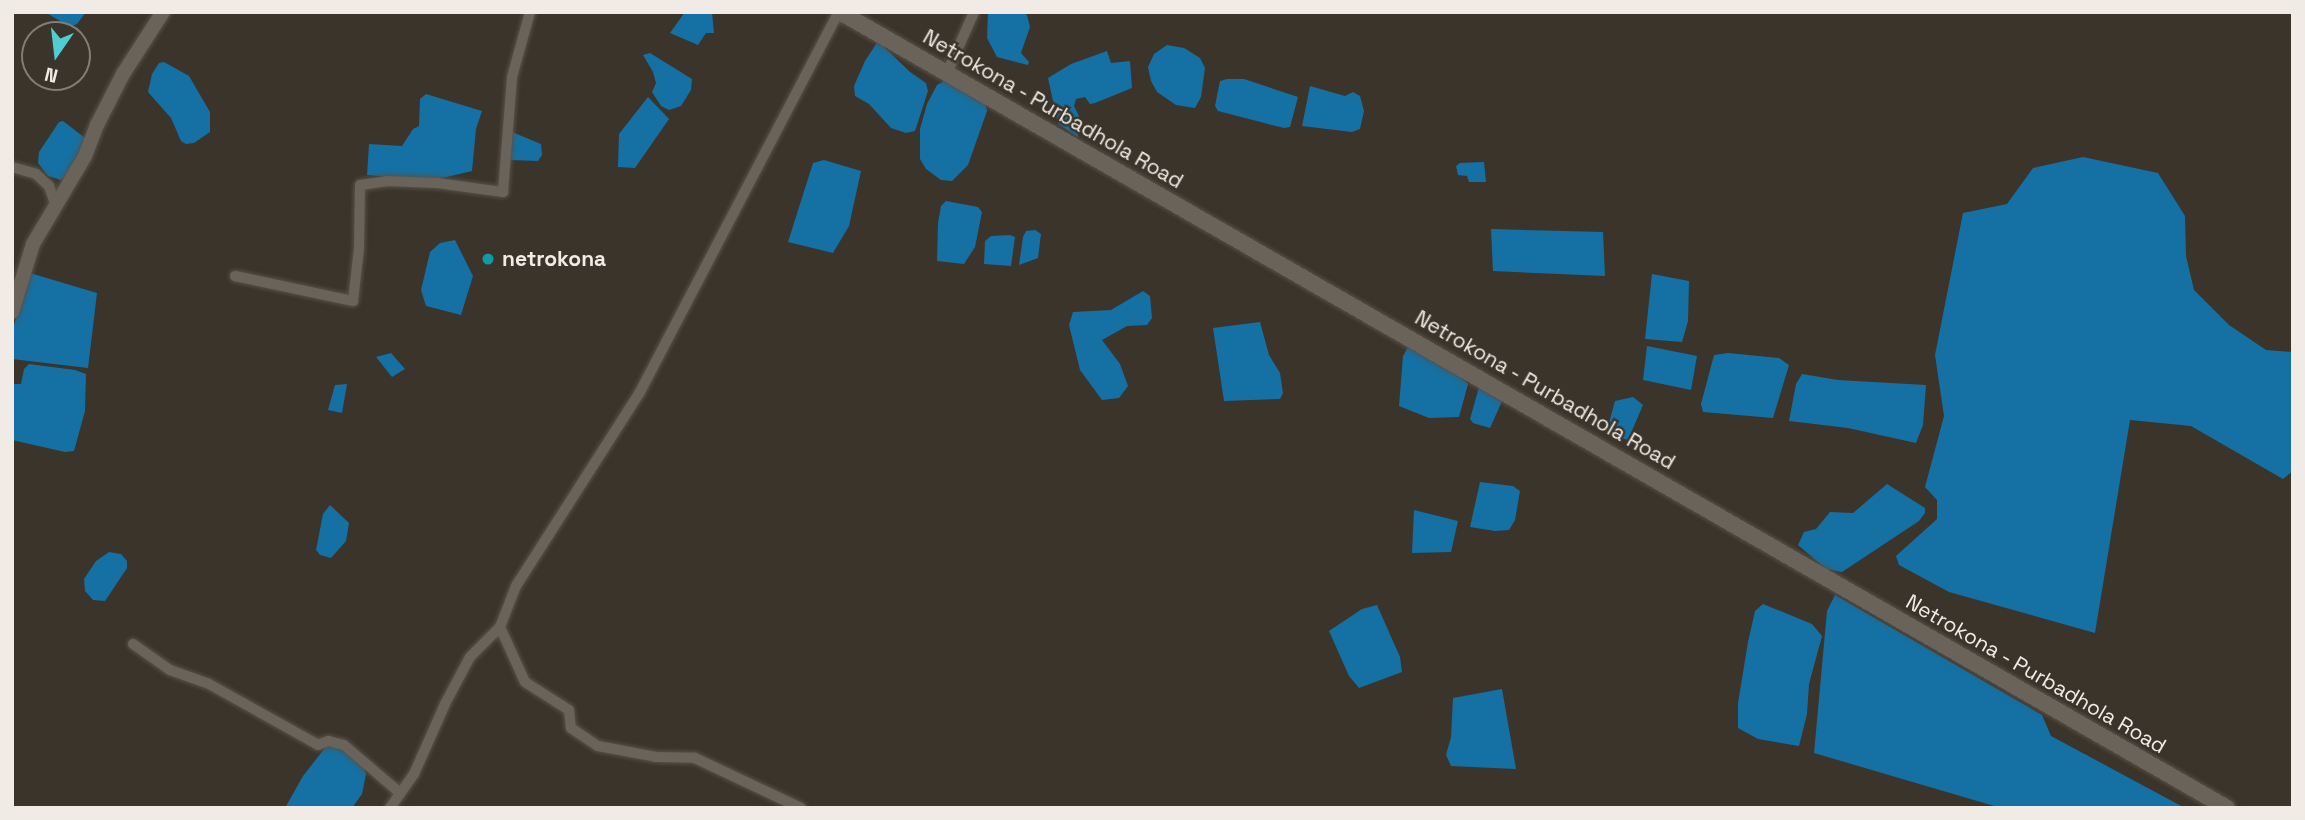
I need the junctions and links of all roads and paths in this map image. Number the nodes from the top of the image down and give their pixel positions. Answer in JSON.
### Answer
{"nodes":[{"id":1,"x":163,"y":12,"type":"edge"},
{"id":2,"x":530,"y":12,"type":"edge"},
{"id":3,"x":840,"y":12,"type":"edge"},
{"id":4,"x":974,"y":12,"type":"edge"},
{"id":5,"x":947,"y":73,"type":"junction"},
{"id":6,"x":12,"y":167,"type":"edge"},
{"id":7,"x":56,"y":206,"type":"junction"},
{"id":8,"x":235,"y":275,"type":"dead end"},
{"id":9,"x":12,"y":312,"type":"edge"},
{"id":10,"x":500,"y":628,"type":"junction"},
{"id":11,"x":133,"y":645,"type":"dead end"},
{"id":12,"x":400,"y":793,"type":"junction"},
{"id":13,"x":390,"y":808,"type":"edge"},
{"id":14,"x":801,"y":808,"type":"edge"},
{"id":15,"x":2227,"y":808,"type":"edge"}],
"edges":[{"from":1,"to":7,"type":"street"},
{"from":2,"to":8,"type":"street"},
{"from":3,"to":5,"type":"main road","name":"Netrokona - Purbadhola Road"},
{"from":3,"to":10,"type":"street"},
{"from":4,"to":5,"type":"street"},
{"from":5,"to":15,"type":"main road","name":"Netrokona - Purbadhola Road"},
{"from":6,"to":7,"type":"street"},
{"from":7,"to":9,"type":"street"},
{"from":10,"to":12,"type":"street"},
{"from":10,"to":14,"type":"street"},
{"from":11,"to":12,"type":"street"},
{"from":12,"to":13,"type":"street"}]}
